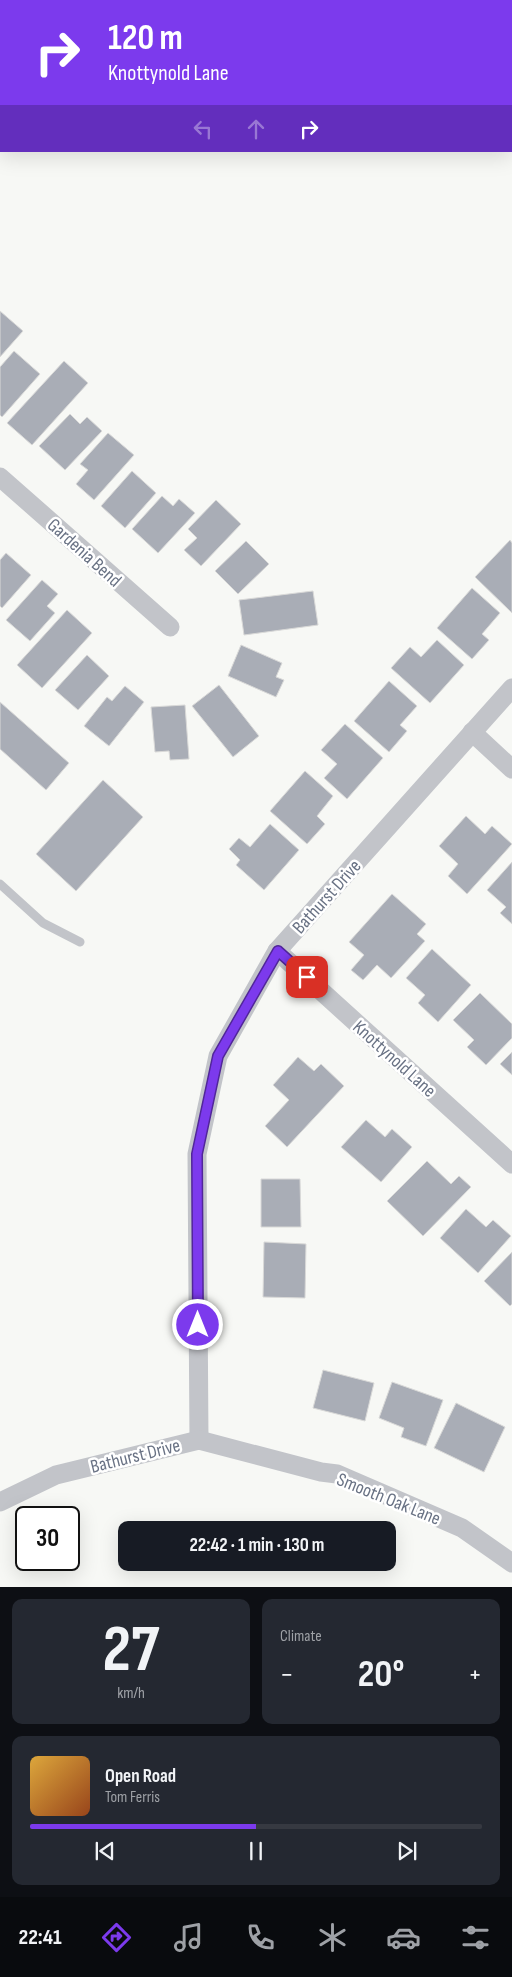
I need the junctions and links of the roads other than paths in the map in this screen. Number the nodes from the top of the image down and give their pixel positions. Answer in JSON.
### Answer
{"nodes":[{"id":1,"x":0,"y":477,"type":"edge"},
{"id":2,"x":170,"y":627,"type":"dead end"},
{"id":3,"x":512,"y":688,"type":"edge"},
{"id":4,"x":472,"y":732,"type":"junction"},
{"id":5,"x":512,"y":769,"type":"edge"},
{"id":6,"x":0,"y":884,"type":"edge"},
{"id":7,"x":80,"y":942,"type":"dead end"},
{"id":8,"x":278,"y":951,"type":"junction"},
{"id":9,"x":512,"y":1164,"type":"edge"},
{"id":10,"x":199,"y":1440,"type":"junction"},
{"id":11,"x":0,"y":1502,"type":"edge"},
{"id":12,"x":512,"y":1563,"type":"edge"}],
"edges":[{"from":1,"to":2,"type":"street","name":"Gardenia Bend"},
{"from":3,"to":4,"type":"street","name":"Bathurst Drive"},
{"from":4,"to":5,"type":"street"},
{"from":4,"to":8,"type":"street","name":"Bathurst Drive"},
{"from":6,"to":7,"type":"lane"},
{"from":8,"to":9,"type":"street","name":"Knottynold Lane"},
{"from":8,"to":10,"type":"street","name":"Bathurst Drive"},
{"from":10,"to":11,"type":"street","name":"Bathurst Drive"},
{"from":10,"to":12,"type":"street","name":"Smooth Oak Lane"}]}
